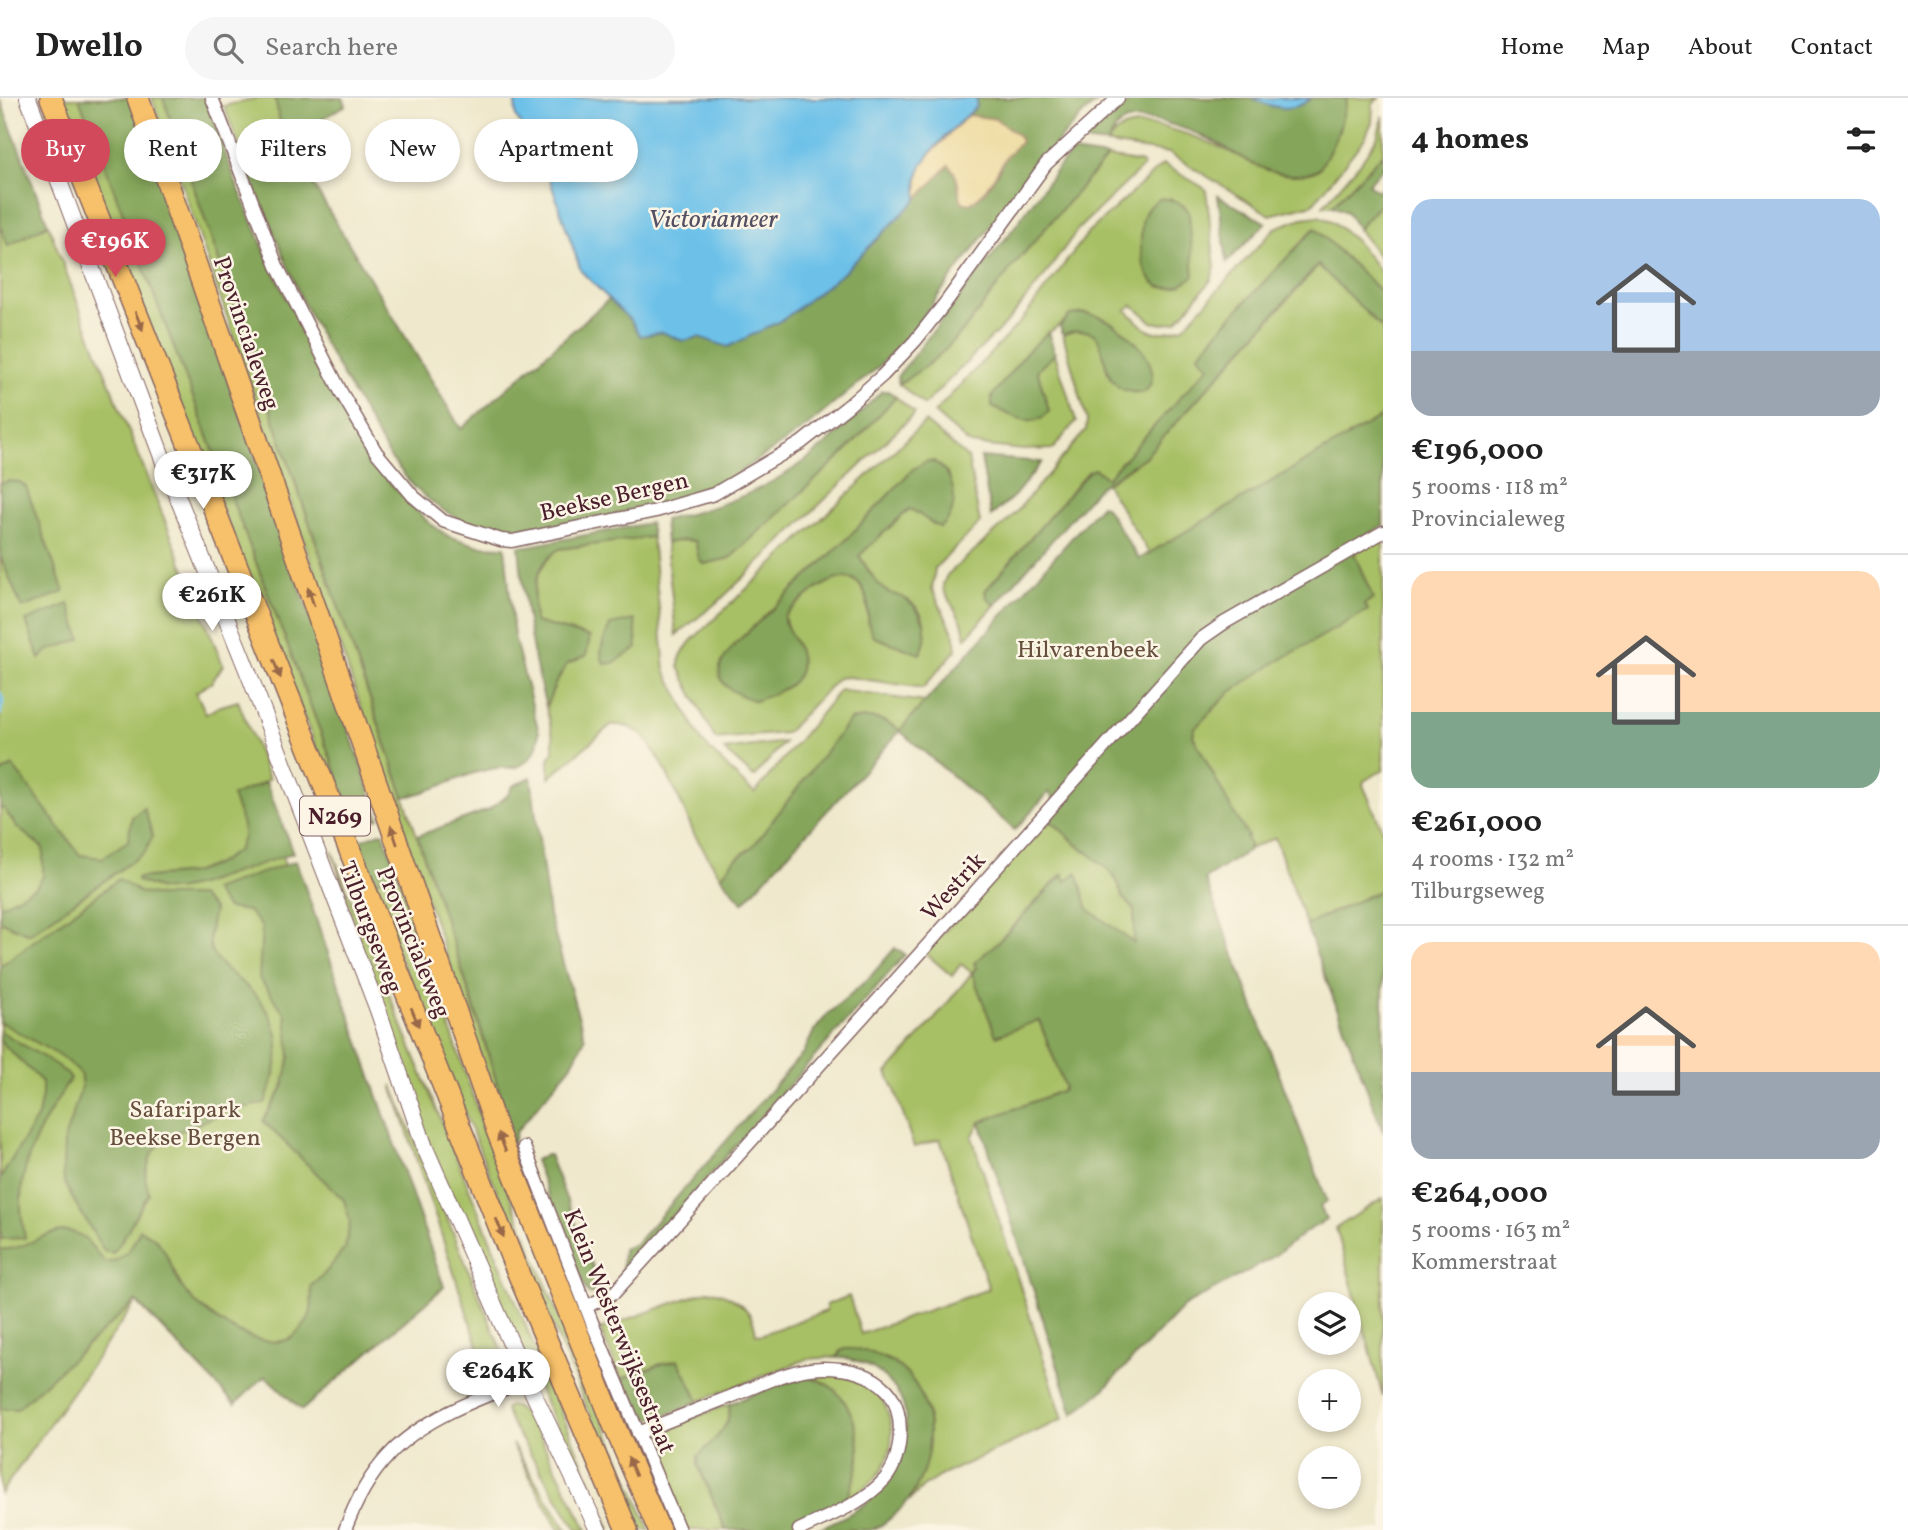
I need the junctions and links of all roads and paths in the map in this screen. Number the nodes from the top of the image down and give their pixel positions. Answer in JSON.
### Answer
{"nodes":[{"id":1,"x":28,"y":98,"type":"edge"},
{"id":2,"x":51,"y":98,"type":"edge"},
{"id":3,"x":138,"y":98,"type":"edge"},
{"id":4,"x":212,"y":98,"type":"edge"},
{"id":5,"x":1118,"y":98,"type":"edge"},
{"id":6,"x":1383,"y":532,"type":"edge"},
{"id":7,"x":524,"y":1147,"type":"dead end"},
{"id":8,"x":586,"y":1307,"type":"junction"},
{"id":9,"x":527,"y":1380,"type":"junction"},
{"id":10,"x":638,"y":1433,"type":"junction"},
{"id":11,"x":345,"y":1530,"type":"edge"},
{"id":12,"x":598,"y":1530,"type":"edge"},
{"id":13,"x":627,"y":1530,"type":"edge"},
{"id":14,"x":659,"y":1530,"type":"edge"},
{"id":15,"x":679,"y":1530,"type":"edge"},
{"id":16,"x":799,"y":1530,"type":"edge"}],
"edges":[{"from":1,"to":9,"type":"street","name":"Tilburgseweg"},
{"from":2,"to":13,"type":"highway","name":"Provincialeweg","number":"N269","one_way":true},
{"from":14,"to":3,"type":"highway","name":"Provincialeweg","number":"N269","one_way":true},
{"from":4,"to":5,"type":"street","name":"Beekse Bergen"},
{"from":6,"to":8,"type":"street","name":"Westrik"},
{"from":7,"to":8,"type":"street","name":"Klein Westerwijksestraat"},
{"from":8,"to":10,"type":"street","name":"Klein Westerwijksestraat"},
{"from":9,"to":11,"type":"street"},
{"from":9,"to":12,"type":"street","name":"Tilburgseweg"},
{"from":10,"to":15,"type":"street","name":"Klein Westerwijksestraat"},
{"from":10,"to":16,"type":"street"}]}
